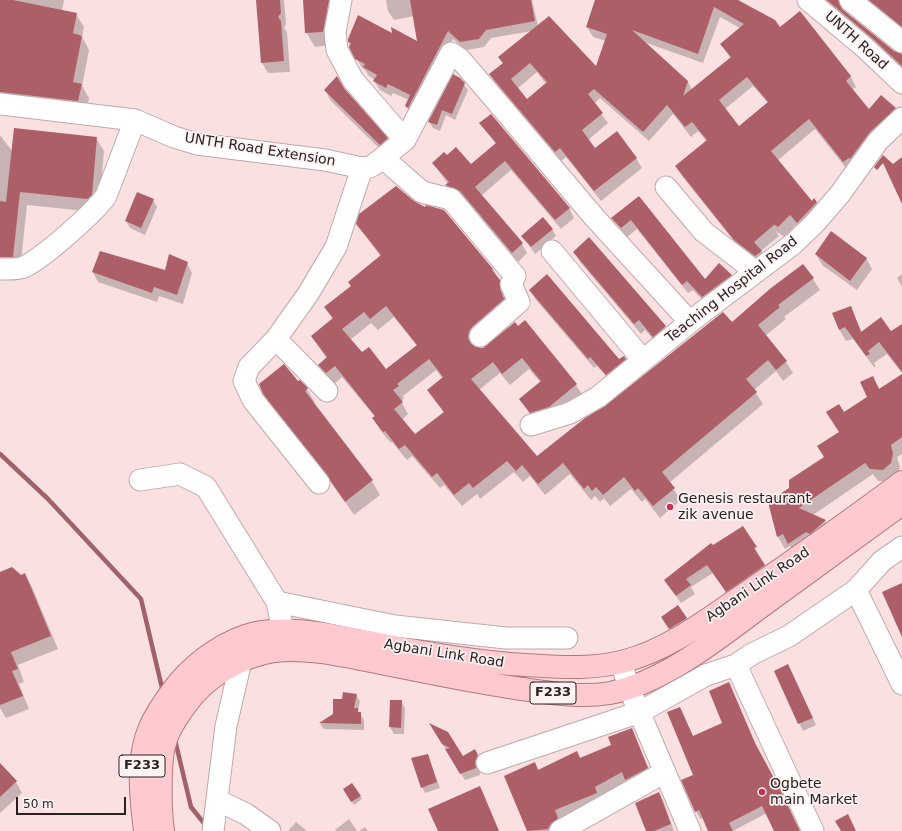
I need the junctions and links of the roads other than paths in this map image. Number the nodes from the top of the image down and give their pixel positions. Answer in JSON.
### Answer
{"nodes":[{"id":1,"x":341,"y":0,"type":"edge"},
{"id":2,"x":808,"y":0,"type":"edge"},
{"id":3,"x":850,"y":0,"type":"edge"},
{"id":4,"x":902,"y":42,"type":"edge"},
{"id":5,"x":902,"y":82,"type":"edge"},
{"id":6,"x":0,"y":104,"type":"edge"},
{"id":7,"x":902,"y":118,"type":"edge"},
{"id":8,"x":135,"y":120,"type":"junction"},
{"id":9,"x":405,"y":140,"type":"junction"},
{"id":10,"x":383,"y":158,"type":"junction"},
{"id":11,"x":362,"y":168,"type":"junction"},
{"id":12,"x":666,"y":187,"type":"dead end"},
{"id":13,"x":552,"y":251,"type":"dead end"},
{"id":14,"x":0,"y":269,"type":"edge"},
{"id":15,"x":756,"y":272,"type":"junction"},
{"id":16,"x":690,"y":322,"type":"junction"},
{"id":17,"x":480,"y":336,"type":"dead end"},
{"id":18,"x":276,"y":339,"type":"junction"},
{"id":19,"x":643,"y":360,"type":"junction"},
{"id":20,"x":327,"y":391,"type":"dead end"},
{"id":21,"x":531,"y":425,"type":"dead end"},
{"id":22,"x":140,"y":480,"type":"dead end"},
{"id":23,"x":902,"y":482,"type":"edge"},
{"id":24,"x":319,"y":483,"type":"dead end"},
{"id":25,"x":902,"y":504,"type":"edge"},
{"id":26,"x":902,"y":547,"type":"edge"},
{"id":27,"x":856,"y":590,"type":"junction"},
{"id":28,"x":277,"y":602,"type":"junction"},
{"id":29,"x":283,"y":631,"type":"junction"},
{"id":30,"x":394,"y":636,"type":"junction"},
{"id":31,"x":506,"y":638,"type":"junction"},
{"id":32,"x":567,"y":638,"type":"dead end"},
{"id":33,"x":241,"y":661,"type":"junction"},
{"id":34,"x":621,"y":662,"type":"junction"},
{"id":35,"x":501,"y":664,"type":"junction"},
{"id":36,"x":736,"y":665,"type":"junction"},
{"id":37,"x":902,"y":684,"type":"edge"},
{"id":38,"x":629,"y":688,"type":"junction"},
{"id":39,"x":170,"y":712,"type":"junction"},
{"id":40,"x":640,"y":712,"type":"junction"},
{"id":41,"x":487,"y":763,"type":"dead end"},
{"id":42,"x":665,"y":772,"type":"junction"},
{"id":43,"x":217,"y":800,"type":"junction"},
{"id":44,"x":214,"y":827,"type":"edge"},
{"id":45,"x":145,"y":831,"type":"edge"},
{"id":46,"x":163,"y":831,"type":"edge"},
{"id":47,"x":270,"y":831,"type":"edge"},
{"id":48,"x":560,"y":831,"type":"edge"},
{"id":49,"x":690,"y":831,"type":"edge"},
{"id":50,"x":813,"y":831,"type":"edge"}],
"edges":[{"from":1,"to":9,"type":"street"},
{"from":2,"to":5,"type":"street","name":"UNTH Road"},
{"from":3,"to":4,"type":"street"},
{"from":6,"to":8,"type":"street","name":"UNTH Road Extension"},
{"from":7,"to":15,"type":"street","name":"Teaching Hospital Road"},
{"from":8,"to":11,"type":"street","name":"UNTH Road Extension"},
{"from":8,"to":14,"type":"street"},
{"from":9,"to":10,"type":"street"},
{"from":9,"to":16,"type":"street"},
{"from":10,"to":11,"type":"street"},
{"from":10,"to":17,"type":"street"},
{"from":11,"to":18,"type":"street"},
{"from":12,"to":15,"type":"street"},
{"from":13,"to":19,"type":"street"},
{"from":15,"to":16,"type":"street","name":"Teaching Hospital Road"},
{"from":16,"to":19,"type":"street","name":"Teaching Hospital Road"},
{"from":18,"to":20,"type":"street"},
{"from":18,"to":24,"type":"street"},
{"from":19,"to":21,"type":"street","name":"Teaching Hospital Road"},
{"from":22,"to":28,"type":"street"},
{"from":23,"to":34,"type":"main road","name":"Agbani Link Road","number":"F233"},
{"from":25,"to":38,"type":"main road","name":"Agbani Link Road","number":"F233"},
{"from":26,"to":27,"type":"street"},
{"from":27,"to":36,"type":"street"},
{"from":27,"to":37,"type":"street"},
{"from":28,"to":29,"type":"street"},
{"from":28,"to":30,"type":"street"},
{"from":29,"to":30,"type":"main road","name":"Agbani Link Road","number":"F233"},
{"from":29,"to":39,"type":"main road","name":"Agbani Link Road","number":"F233"},
{"from":30,"to":31,"type":"street"},
{"from":30,"to":35,"type":"main road","name":"Agbani Link Road","number":"F233"},
{"from":31,"to":32,"type":"street"},
{"from":31,"to":35,"type":"street"},
{"from":33,"to":38,"type":"main road","name":"Agbani Link Road","number":"F233"},
{"from":33,"to":39,"type":"main road","name":"Agbani Link Road","number":"F233"},
{"from":33,"to":43,"type":"street"},
{"from":34,"to":35,"type":"main road","name":"Agbani Link Road","number":"F233"},
{"from":34,"to":38,"type":"street"},
{"from":36,"to":40,"type":"street"},
{"from":36,"to":50,"type":"street"},
{"from":38,"to":40,"type":"street"},
{"from":39,"to":45,"type":"main road","name":"Agbani Link Road","number":"F233"},
{"from":39,"to":46,"type":"main road","name":"Agbani Link Road","number":"F233"},
{"from":40,"to":41,"type":"street"},
{"from":40,"to":42,"type":"street"},
{"from":42,"to":48,"type":"street"},
{"from":42,"to":49,"type":"street"},
{"from":43,"to":44,"type":"street"},
{"from":43,"to":47,"type":"street"}]}
